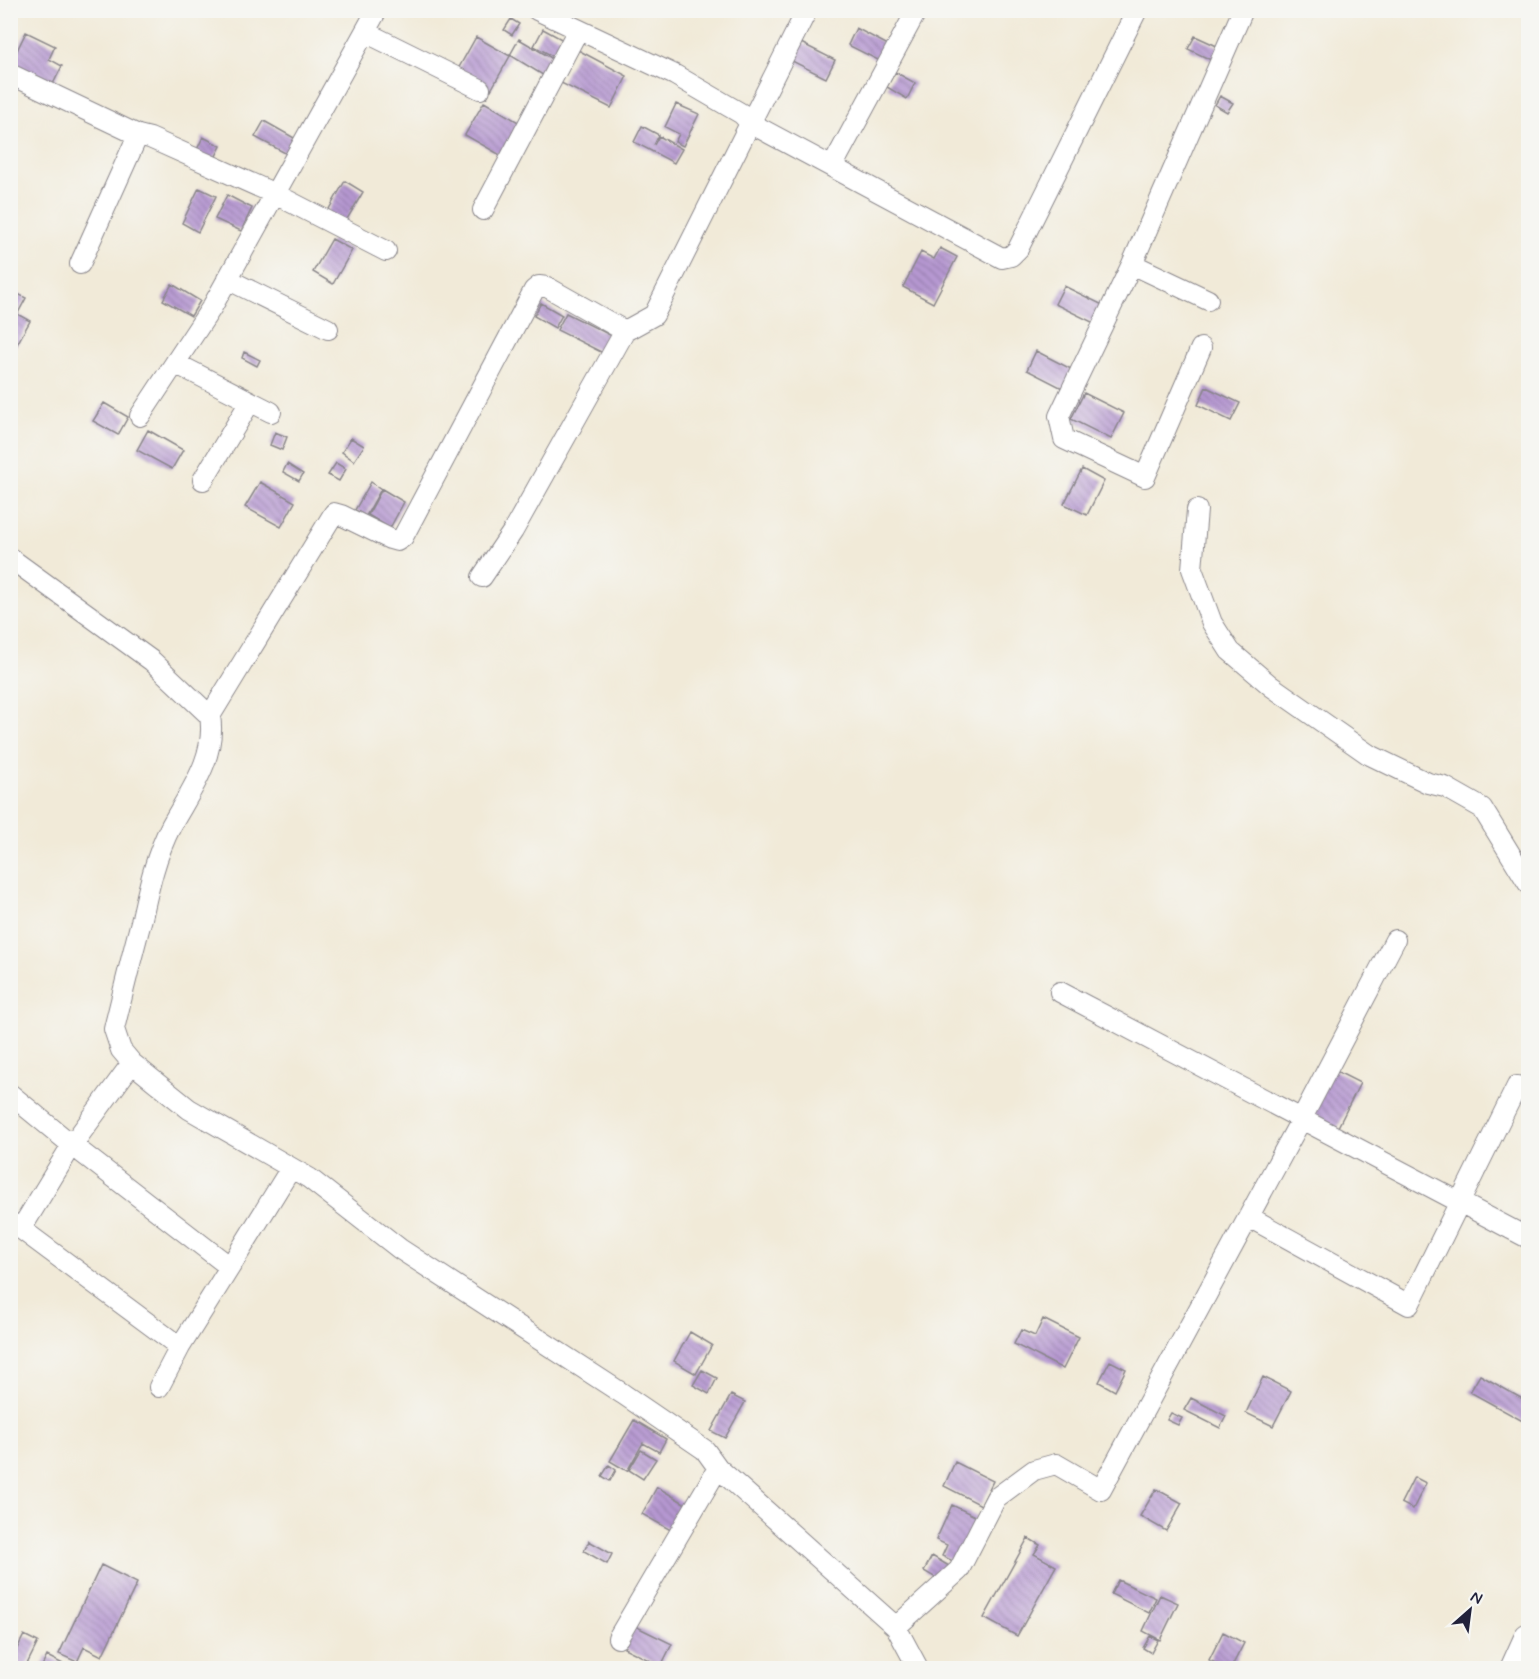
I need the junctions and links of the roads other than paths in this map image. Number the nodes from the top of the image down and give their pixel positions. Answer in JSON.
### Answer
{"nodes":[{"id":1,"x":378,"y":10,"type":"edge"},
{"id":2,"x":537,"y":10,"type":"edge"},
{"id":3,"x":807,"y":10,"type":"edge"},
{"id":4,"x":917,"y":10,"type":"edge"},
{"id":5,"x":1137,"y":10,"type":"edge"},
{"id":6,"x":1243,"y":10,"type":"edge"},
{"id":7,"x":578,"y":30,"type":"junction"},
{"id":8,"x":365,"y":32,"type":"junction"},
{"id":9,"x":10,"y":74,"type":"edge"},
{"id":10,"x":480,"y":89,"type":"dead end"},
{"id":11,"x":750,"y":123,"type":"junction"},
{"id":12,"x":138,"y":135,"type":"junction"},
{"id":13,"x":832,"y":167,"type":"junction"},
{"id":14,"x":275,"y":194,"type":"junction"},
{"id":15,"x":483,"y":210,"type":"dead end"},
{"id":16,"x":386,"y":251,"type":"dead end"},
{"id":17,"x":80,"y":264,"type":"dead end"},
{"id":18,"x":1132,"y":264,"type":"junction"},
{"id":19,"x":227,"y":279,"type":"junction"},
{"id":20,"x":1208,"y":300,"type":"dead end"},
{"id":21,"x":328,"y":329,"type":"dead end"},
{"id":22,"x":625,"y":331,"type":"junction"},
{"id":23,"x":1201,"y":348,"type":"dead end"},
{"id":24,"x":176,"y":363,"type":"junction"},
{"id":25,"x":250,"y":402,"type":"junction"},
{"id":26,"x":271,"y":412,"type":"dead end"},
{"id":27,"x":140,"y":416,"type":"dead end"},
{"id":28,"x":203,"y":480,"type":"dead end"},
{"id":29,"x":1197,"y":510,"type":"dead end"},
{"id":30,"x":10,"y":558,"type":"edge"},
{"id":31,"x":482,"y":577,"type":"dead end"},
{"id":32,"x":210,"y":716,"type":"junction"},
{"id":33,"x":1528,"y":883,"type":"edge"},
{"id":34,"x":1395,"y":940,"type":"dead end"},
{"id":35,"x":1059,"y":992,"type":"dead end"},
{"id":36,"x":132,"y":1063,"type":"junction"},
{"id":37,"x":1517,"y":1086,"type":"dead end"},
{"id":38,"x":10,"y":1094,"type":"edge"},
{"id":39,"x":1302,"y":1118,"type":"junction"},
{"id":40,"x":72,"y":1145,"type":"junction"},
{"id":41,"x":291,"y":1168,"type":"junction"},
{"id":42,"x":1460,"y":1201,"type":"junction"},
{"id":43,"x":1249,"y":1216,"type":"junction"},
{"id":44,"x":16,"y":1226,"type":"edge"},
{"id":45,"x":1528,"y":1238,"type":"edge"},
{"id":46,"x":230,"y":1267,"type":"junction"},
{"id":47,"x":180,"y":1347,"type":"junction"},
{"id":48,"x":159,"y":1387,"type":"dead end"},
{"id":49,"x":718,"y":1468,"type":"junction"},
{"id":50,"x":896,"y":1627,"type":"junction"},
{"id":51,"x":1528,"y":1637,"type":"edge"},
{"id":52,"x":618,"y":1638,"type":"dead end"},
{"id":53,"x":918,"y":1668,"type":"edge"},
{"id":54,"x":1514,"y":1668,"type":"edge"}],
"edges":[{"from":1,"to":8,"type":"street"},
{"from":2,"to":7,"type":"street"},
{"from":3,"to":11,"type":"street"},
{"from":4,"to":13,"type":"street"},
{"from":5,"to":13,"type":"street"},
{"from":6,"to":18,"type":"street"},
{"from":7,"to":11,"type":"street"},
{"from":7,"to":15,"type":"street"},
{"from":8,"to":10,"type":"street"},
{"from":8,"to":14,"type":"street"},
{"from":9,"to":12,"type":"street"},
{"from":11,"to":13,"type":"street"},
{"from":11,"to":22,"type":"street"},
{"from":12,"to":14,"type":"street"},
{"from":12,"to":17,"type":"street"},
{"from":14,"to":16,"type":"street"},
{"from":14,"to":19,"type":"street"},
{"from":18,"to":20,"type":"street"},
{"from":18,"to":23,"type":"street"},
{"from":19,"to":21,"type":"street"},
{"from":19,"to":24,"type":"street"},
{"from":22,"to":31,"type":"street"},
{"from":22,"to":32,"type":"street"},
{"from":24,"to":25,"type":"street"},
{"from":24,"to":27,"type":"street"},
{"from":25,"to":26,"type":"street"},
{"from":25,"to":28,"type":"street"},
{"from":29,"to":33,"type":"street"},
{"from":30,"to":32,"type":"street"},
{"from":32,"to":36,"type":"street"},
{"from":34,"to":39,"type":"street"},
{"from":35,"to":39,"type":"street"},
{"from":36,"to":40,"type":"street"},
{"from":36,"to":41,"type":"street"},
{"from":37,"to":42,"type":"street"},
{"from":38,"to":40,"type":"street"},
{"from":39,"to":42,"type":"street"},
{"from":39,"to":43,"type":"street"},
{"from":40,"to":44,"type":"street"},
{"from":40,"to":46,"type":"street"},
{"from":41,"to":46,"type":"street"},
{"from":41,"to":49,"type":"street"},
{"from":42,"to":43,"type":"street"},
{"from":42,"to":45,"type":"street"},
{"from":43,"to":50,"type":"street"},
{"from":44,"to":47,"type":"street"},
{"from":46,"to":47,"type":"street"},
{"from":47,"to":48,"type":"street"},
{"from":49,"to":50,"type":"street"},
{"from":49,"to":52,"type":"street"},
{"from":50,"to":53,"type":"street"},
{"from":51,"to":54,"type":"street"}]}
